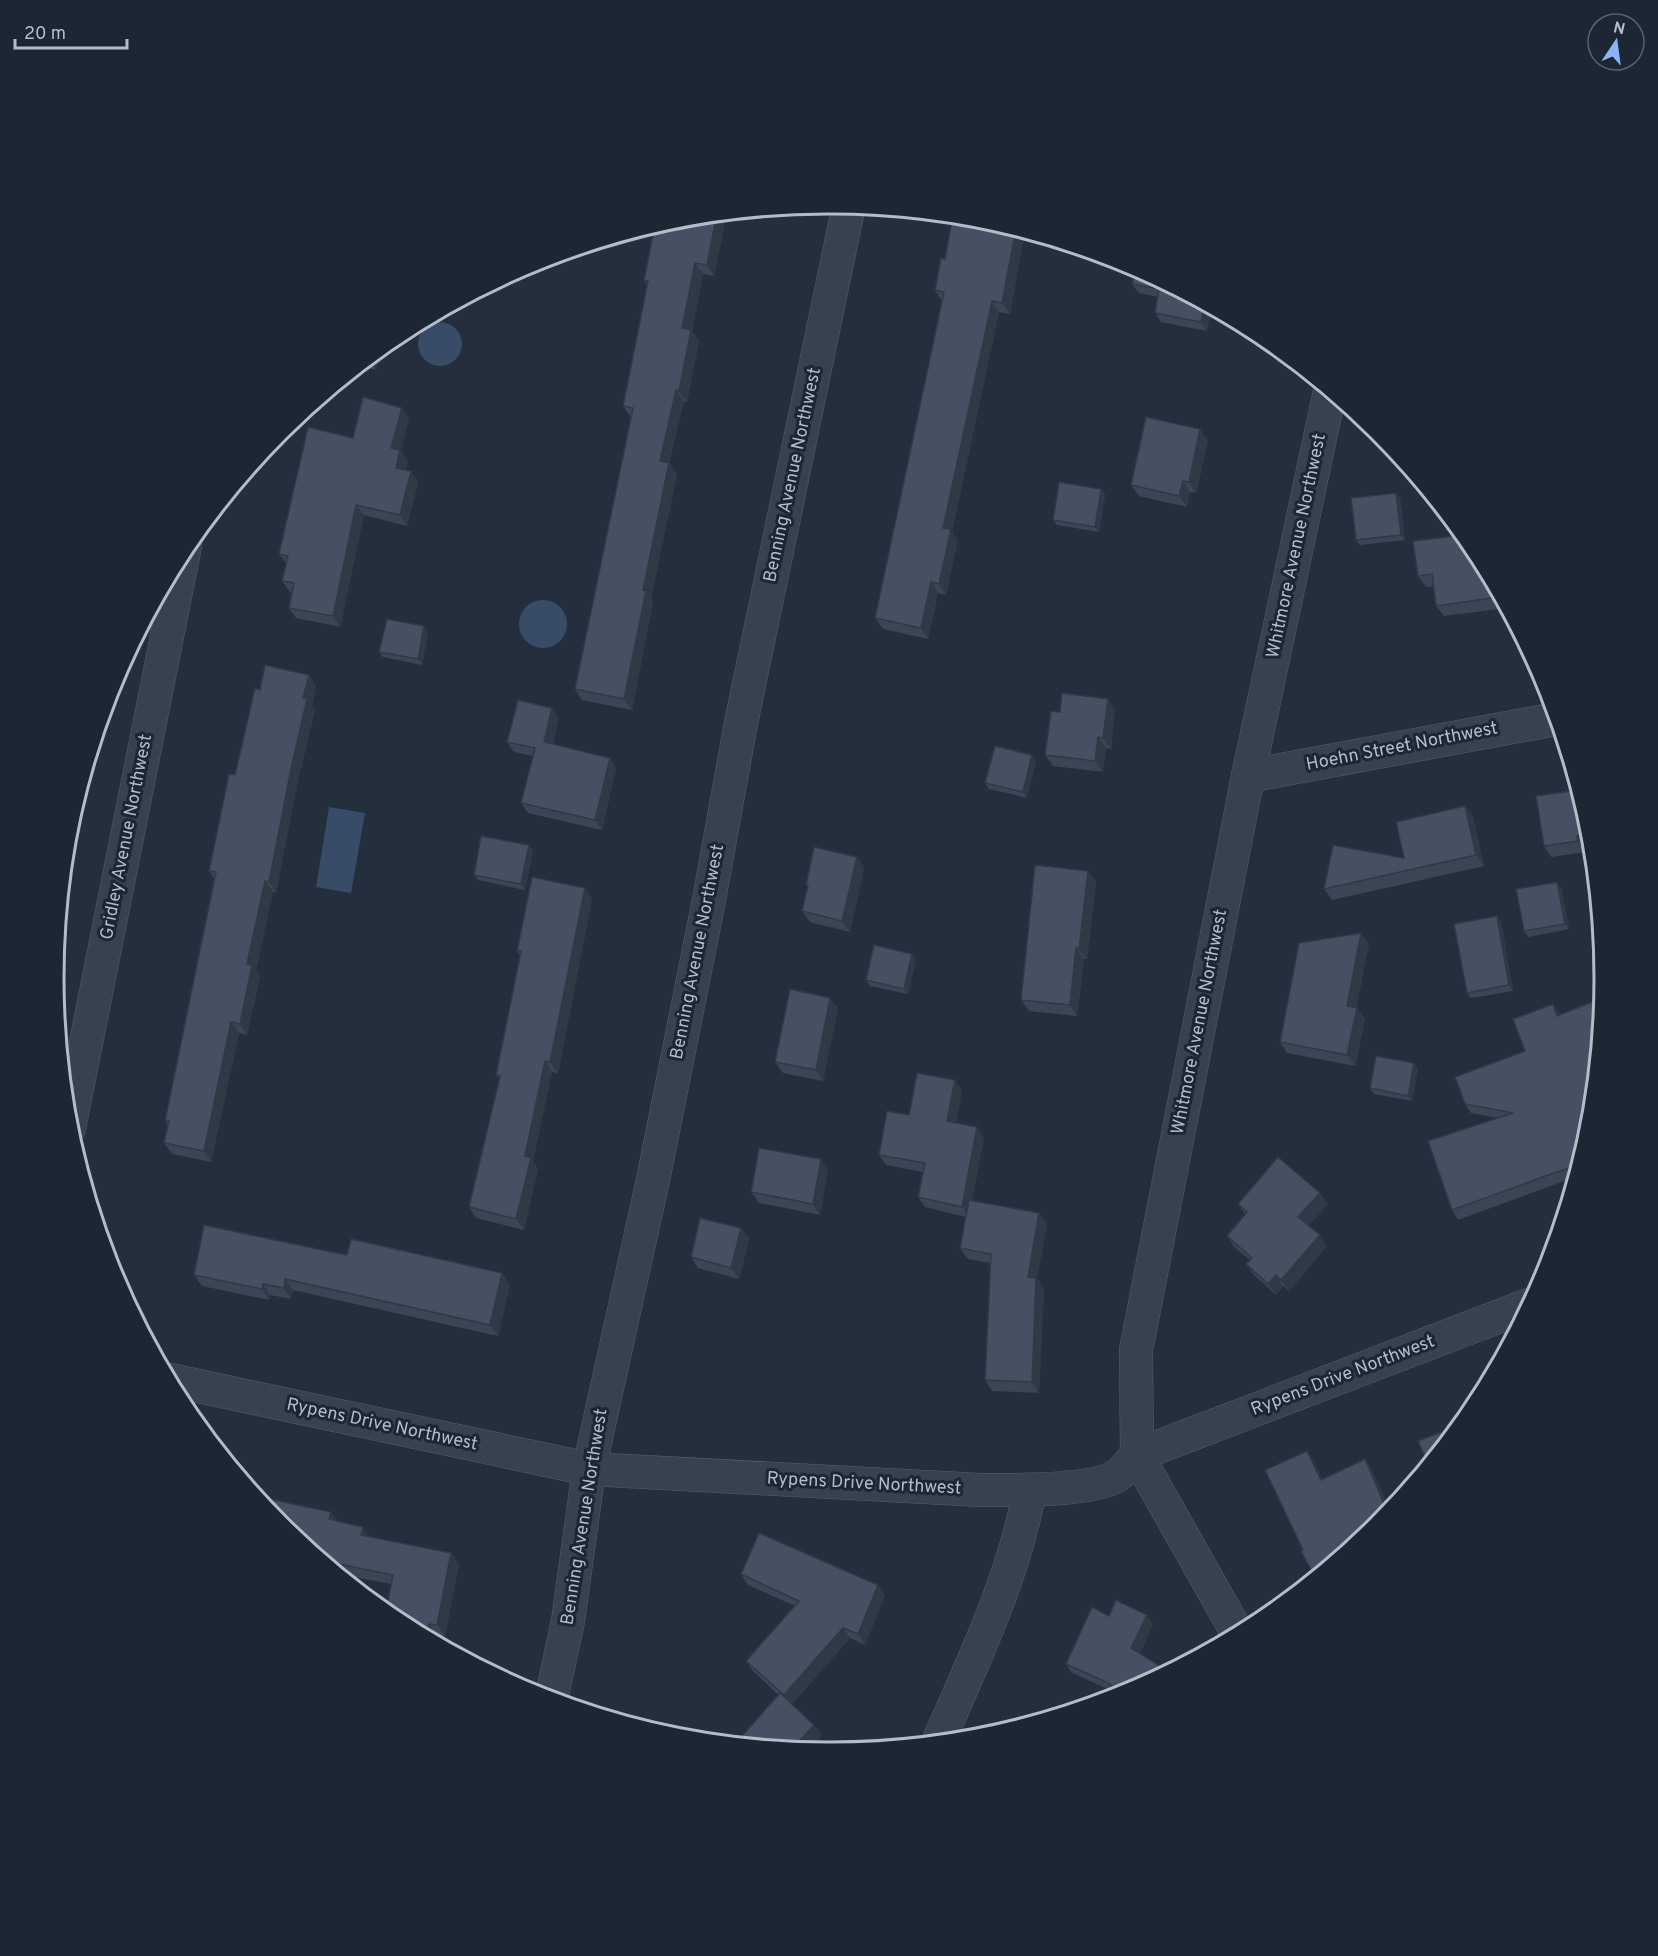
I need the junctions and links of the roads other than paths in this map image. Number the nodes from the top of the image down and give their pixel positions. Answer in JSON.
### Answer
{"nodes":[{"id":1,"x":847,"y":214,"type":"edge"},
{"id":2,"x":1328,"y":399,"type":"edge"},
{"id":3,"x":180,"y":574,"type":"edge"},
{"id":4,"x":1549,"y":720,"type":"edge"},
{"id":5,"x":1248,"y":776,"type":"junction"},
{"id":6,"x":75,"y":1100,"type":"edge"},
{"id":7,"x":1518,"y":1309,"type":"edge"},
{"id":8,"x":180,"y":1382,"type":"edge"},
{"id":9,"x":1137,"y":1455,"type":"junction"},
{"id":10,"x":589,"y":1469,"type":"junction"},
{"id":11,"x":1030,"y":1490,"type":"junction"},
{"id":12,"x":1234,"y":1626,"type":"edge"},
{"id":13,"x":553,"y":1691,"type":"edge"},
{"id":14,"x":942,"y":1734,"type":"edge"}],
"edges":[{"from":1,"to":10,"type":"street","name":"Benning Avenue Northwest"},
{"from":2,"to":5,"type":"street","name":"Whitmore Avenue Northwest"},
{"from":3,"to":6,"type":"street","name":"Gridley Avenue Northwest"},
{"from":4,"to":5,"type":"street","name":"Hoehn Street Northwest"},
{"from":5,"to":9,"type":"street","name":"Whitmore Avenue Northwest"},
{"from":7,"to":9,"type":"street","name":"Rypens Drive Northwest"},
{"from":8,"to":10,"type":"street","name":"Rypens Drive Northwest"},
{"from":9,"to":11,"type":"street","name":"Rypens Drive Northwest"},
{"from":9,"to":12,"type":"street","name":"Whitmore Avenue Northwest"},
{"from":10,"to":11,"type":"street","name":"Rypens Drive Northwest"},
{"from":10,"to":13,"type":"street","name":"Benning Avenue Northwest"},
{"from":11,"to":14,"type":"street"}]}
